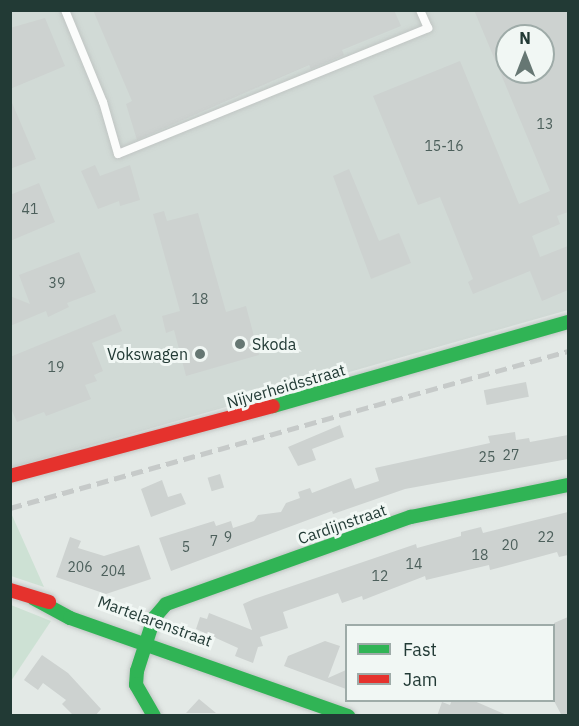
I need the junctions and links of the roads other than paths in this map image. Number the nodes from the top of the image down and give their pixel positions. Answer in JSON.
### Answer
{"nodes":[{"id":1,"x":65,"y":10,"type":"edge"},
{"id":2,"x":420,"y":10,"type":"edge"},
{"id":3,"x":568,"y":322,"type":"edge"},
{"id":4,"x":10,"y":476,"type":"edge"},
{"id":5,"x":568,"y":485,"type":"edge"},
{"id":6,"x":10,"y":590,"type":"edge"},
{"id":7,"x":147,"y":641,"type":"junction"},
{"id":8,"x":154,"y":716,"type":"edge"},
{"id":9,"x":348,"y":716,"type":"edge"}],
"edges":[{"from":1,"to":2,"type":"lane"},
{"from":3,"to":4,"type":"main road","name":"Nijverheidsstraat"},
{"from":5,"to":7,"type":"main road","name":"Cardijnstraat"},
{"from":6,"to":7,"type":"main road","name":"Martelarenstraat"},
{"from":7,"to":8,"type":"main road","name":"Cardijnstraat"},
{"from":7,"to":9,"type":"main road","name":"Martelarenstraat"}]}
